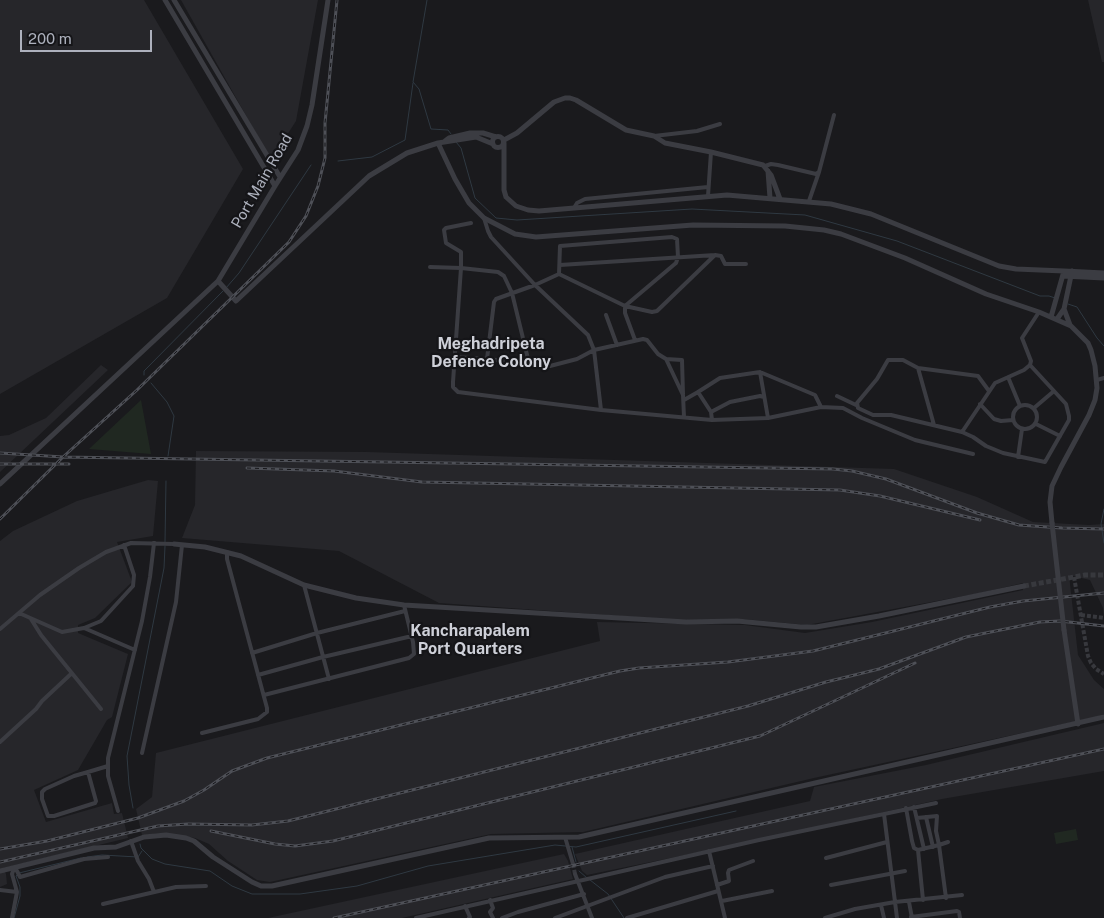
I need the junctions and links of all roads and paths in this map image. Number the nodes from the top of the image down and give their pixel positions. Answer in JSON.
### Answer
{"nodes":[{"id":1,"x":165,"y":0,"type":"edge"},
{"id":2,"x":174,"y":0,"type":"edge"},
{"id":3,"x":328,"y":0,"type":"edge"},
{"id":4,"x":189,"y":25,"type":"junction"},
{"id":5,"x":182,"y":29,"type":"junction"},
{"id":6,"x":196,"y":37,"type":"junction"},
{"id":7,"x":190,"y":41,"type":"junction"},
{"id":8,"x":218,"y":74,"type":"junction"},
{"id":9,"x":212,"y":78,"type":"junction"},
{"id":10,"x":228,"y":89,"type":"junction"},
{"id":11,"x":221,"y":93,"type":"junction"},
{"id":12,"x":834,"y":115,"type":"dead end"},
{"id":13,"x":720,"y":124,"type":"dead end"},
{"id":14,"x":462,"y":136,"type":"junction"},
{"id":15,"x":654,"y":136,"type":"junction"},
{"id":16,"x":496,"y":137,"type":"junction"},
{"id":17,"x":504,"y":142,"type":"junction"},
{"id":18,"x":438,"y":143,"type":"junction"},
{"id":19,"x":494,"y":145,"type":"junction"},
{"id":20,"x":264,"y":150,"type":"junction"},
{"id":21,"x":711,"y":152,"type":"junction"},
{"id":22,"x":256,"y":154,"type":"junction"},
{"id":23,"x":502,"y":160,"type":"junction"},
{"id":24,"x":766,"y":168,"type":"junction"},
{"id":25,"x":819,"y":172,"type":"junction"},
{"id":26,"x":280,"y":177,"type":"junction"},
{"id":27,"x":274,"y":186,"type":"junction"},
{"id":28,"x":708,"y":187,"type":"junction"},
{"id":29,"x":708,"y":196,"type":"junction"},
{"id":30,"x":770,"y":198,"type":"junction"},
{"id":31,"x":780,"y":199,"type":"junction"},
{"id":32,"x":809,"y":201,"type":"junction"},
{"id":33,"x":574,"y":208,"type":"junction"},
{"id":34,"x":484,"y":218,"type":"junction"},
{"id":35,"x":472,"y":223,"type":"dead end"},
{"id":36,"x":715,"y":255,"type":"junction"},
{"id":37,"x":678,"y":257,"type":"junction"},
{"id":38,"x":746,"y":264,"type":"dead end"},
{"id":39,"x":560,"y":266,"type":"junction"},
{"id":40,"x":430,"y":267,"type":"dead end"},
{"id":41,"x":461,"y":268,"type":"junction"},
{"id":42,"x":1104,"y":273,"type":"edge"},
{"id":43,"x":559,"y":274,"type":"junction"},
{"id":44,"x":1063,"y":274,"type":"junction"},
{"id":45,"x":1072,"y":274,"type":"junction"},
{"id":46,"x":1104,"y":278,"type":"edge"},
{"id":47,"x":218,"y":281,"type":"junction"},
{"id":48,"x":535,"y":285,"type":"junction"},
{"id":49,"x":512,"y":293,"type":"junction"},
{"id":50,"x":625,"y":306,"type":"junction"},
{"id":51,"x":1064,"y":308,"type":"junction"},
{"id":52,"x":1039,"y":312,"type":"junction"},
{"id":53,"x":606,"y":315,"type":"dead end"},
{"id":54,"x":1054,"y":318,"type":"junction"},
{"id":55,"x":1070,"y":326,"type":"junction"},
{"id":56,"x":635,"y":340,"type":"junction"},
{"id":57,"x":618,"y":344,"type":"junction"},
{"id":58,"x":594,"y":350,"type":"junction"},
{"id":59,"x":454,"y":358,"type":"junction"},
{"id":60,"x":666,"y":358,"type":"junction"},
{"id":61,"x":487,"y":359,"type":"junction"},
{"id":62,"x":529,"y":363,"type":"junction"},
{"id":63,"x":1030,"y":366,"type":"junction"},
{"id":64,"x":918,"y":368,"type":"junction"},
{"id":65,"x":760,"y":372,"type":"junction"},
{"id":66,"x":1008,"y":377,"type":"junction"},
{"id":67,"x":1104,"y":378,"type":"edge"},
{"id":68,"x":1097,"y":380,"type":"junction"},
{"id":69,"x":989,"y":391,"type":"junction"},
{"id":70,"x":1054,"y":391,"type":"junction"},
{"id":71,"x":698,"y":392,"type":"junction"},
{"id":72,"x":683,"y":395,"type":"junction"},
{"id":73,"x":837,"y":396,"type":"dead end"},
{"id":74,"x":764,"y":397,"type":"junction"},
{"id":75,"x":684,"y":400,"type":"junction"},
{"id":76,"x":980,"y":404,"type":"junction"},
{"id":77,"x":856,"y":405,"type":"junction"},
{"id":78,"x":1020,"y":406,"type":"junction"},
{"id":79,"x":821,"y":407,"type":"junction"},
{"id":80,"x":1034,"y":408,"type":"junction"},
{"id":81,"x":600,"y":410,"type":"junction"},
{"id":82,"x":711,"y":412,"type":"junction"},
{"id":83,"x":684,"y":417,"type":"junction"},
{"id":84,"x":768,"y":418,"type":"junction"},
{"id":85,"x":712,"y":420,"type":"junction"},
{"id":86,"x":1013,"y":420,"type":"junction"},
{"id":87,"x":1036,"y":424,"type":"junction"},
{"id":88,"x":934,"y":425,"type":"junction"},
{"id":89,"x":1022,"y":430,"type":"junction"},
{"id":90,"x":962,"y":432,"type":"junction"},
{"id":91,"x":1060,"y":436,"type":"junction"},
{"id":92,"x":974,"y":454,"type":"dead end"},
{"id":93,"x":1018,"y":457,"type":"junction"},
{"id":94,"x":0,"y":484,"type":"edge"},
{"id":95,"x":156,"y":543,"type":"junction"},
{"id":96,"x":174,"y":544,"type":"joint"},
{"id":97,"x":124,"y":545,"type":"junction"},
{"id":98,"x":182,"y":545,"type":"junction"},
{"id":99,"x":227,"y":552,"type":"junction"},
{"id":100,"x":304,"y":585,"type":"junction"},
{"id":101,"x":1024,"y":586,"type":"tunnel mouth"},
{"id":102,"x":405,"y":608,"type":"junction"},
{"id":103,"x":19,"y":613,"type":"junction"},
{"id":104,"x":31,"y":619,"type":"junction"},
{"id":105,"x":84,"y":628,"type":"junction"},
{"id":106,"x":0,"y":629,"type":"edge"},
{"id":107,"x":317,"y":634,"type":"junction"},
{"id":108,"x":412,"y":636,"type":"junction"},
{"id":109,"x":135,"y":650,"type":"junction"},
{"id":110,"x":252,"y":653,"type":"junction"},
{"id":111,"x":323,"y":657,"type":"junction"},
{"id":112,"x":72,"y":673,"type":"junction"},
{"id":113,"x":258,"y":675,"type":"junction"},
{"id":114,"x":329,"y":679,"type":"junction"},
{"id":115,"x":264,"y":695,"type":"junction"},
{"id":116,"x":102,"y":709,"type":"dead end"},
{"id":117,"x":1104,"y":717,"type":"edge"},
{"id":118,"x":1078,"y":724,"type":"junction"},
{"id":119,"x":202,"y":733,"type":"dead end"},
{"id":120,"x":0,"y":742,"type":"edge"},
{"id":121,"x":142,"y":752,"type":"dead end"},
{"id":122,"x":108,"y":766,"type":"junction"},
{"id":123,"x":88,"y":772,"type":"junction"},
{"id":124,"x":936,"y":802,"type":"dead end"},
{"id":125,"x":914,"y":807,"type":"junction"},
{"id":126,"x":906,"y":808,"type":"junction"},
{"id":127,"x":118,"y":811,"type":"dead end"},
{"id":128,"x":884,"y":814,"type":"junction"},
{"id":129,"x":926,"y":817,"type":"junction"},
{"id":130,"x":916,"y":818,"type":"junction"},
{"id":131,"x":565,"y":837,"type":"junction"},
{"id":132,"x":133,"y":840,"type":"junction"},
{"id":133,"x":887,"y":842,"type":"junction"},
{"id":134,"x":948,"y":842,"type":"dead end"},
{"id":135,"x":939,"y":845,"type":"junction"},
{"id":136,"x":934,"y":848,"type":"junction"},
{"id":137,"x":924,"y":849,"type":"junction"},
{"id":138,"x":918,"y":850,"type":"junction"},
{"id":139,"x":709,"y":851,"type":"junction"},
{"id":140,"x":108,"y":857,"type":"dead end"},
{"id":141,"x":826,"y":858,"type":"dead end"},
{"id":142,"x":753,"y":861,"type":"dead end"},
{"id":143,"x":573,"y":864,"type":"tunnel mouth"},
{"id":144,"x":713,"y":866,"type":"junction"},
{"id":145,"x":15,"y":869,"type":"junction"},
{"id":146,"x":0,"y":871,"type":"edge"},
{"id":147,"x":905,"y":871,"type":"dead end"},
{"id":148,"x":891,"y":873,"type":"junction"},
{"id":149,"x":575,"y":874,"type":"tunnel mouth"},
{"id":150,"x":577,"y":881,"type":"junction"},
{"id":151,"x":717,"y":885,"type":"junction"},
{"id":152,"x":206,"y":886,"type":"dead end"},
{"id":153,"x":831,"y":886,"type":"dead end"},
{"id":154,"x":0,"y":890,"type":"edge"},
{"id":155,"x":718,"y":891,"type":"junction"},
{"id":156,"x":772,"y":891,"type":"dead end"},
{"id":157,"x":17,"y":892,"type":"junction"},
{"id":158,"x":154,"y":892,"type":"junction"},
{"id":159,"x":584,"y":894,"type":"junction"},
{"id":160,"x":962,"y":895,"type":"dead end"},
{"id":161,"x":946,"y":898,"type":"junction"},
{"id":162,"x":490,"y":900,"type":"junction"},
{"id":163,"x":923,"y":900,"type":"junction"},
{"id":164,"x":722,"y":901,"type":"junction"},
{"id":165,"x":895,"y":902,"type":"junction"},
{"id":166,"x":909,"y":902,"type":"junction"},
{"id":167,"x":103,"y":904,"type":"dead end"},
{"id":168,"x":881,"y":905,"type":"junction"},
{"id":169,"x":465,"y":906,"type":"junction"},
{"id":170,"x":588,"y":906,"type":"junction"},
{"id":171,"x":947,"y":912,"type":"junction"},
{"id":172,"x":434,"y":913,"type":"junction"},
{"id":173,"x":12,"y":918,"type":"edge"},
{"id":174,"x":416,"y":918,"type":"edge"},
{"id":175,"x":437,"y":918,"type":"edge"},
{"id":176,"x":469,"y":918,"type":"edge"},
{"id":177,"x":493,"y":918,"type":"edge"},
{"id":178,"x":502,"y":918,"type":"edge"},
{"id":179,"x":556,"y":918,"type":"edge"},
{"id":180,"x":592,"y":918,"type":"edge"},
{"id":181,"x":627,"y":918,"type":"edge"},
{"id":182,"x":724,"y":918,"type":"edge"},
{"id":183,"x":825,"y":918,"type":"edge"},
{"id":184,"x":884,"y":918,"type":"edge"},
{"id":185,"x":898,"y":918,"type":"edge"},
{"id":186,"x":912,"y":918,"type":"edge"},
{"id":187,"x":948,"y":918,"type":"edge"},
{"id":188,"x":960,"y":918,"type":"edge"}],
"edges":[{"from":1,"to":5,"type":"street"},
{"from":2,"to":4,"type":"street"},
{"from":3,"to":26,"type":"street","name":"Port Main Road"},
{"from":4,"to":5,"type":"street"},
{"from":4,"to":6,"type":"street"},
{"from":5,"to":7,"type":"street"},
{"from":6,"to":7,"type":"street"},
{"from":6,"to":8,"type":"street"},
{"from":7,"to":9,"type":"street"},
{"from":8,"to":9,"type":"street"},
{"from":8,"to":10,"type":"street"},
{"from":9,"to":11,"type":"street"},
{"from":10,"to":11,"type":"street"},
{"from":10,"to":20,"type":"street"},
{"from":11,"to":22,"type":"street"},
{"from":12,"to":25,"type":"street"},
{"from":13,"to":15,"type":"street"},
{"from":14,"to":16,"type":"street"},
{"from":14,"to":18,"type":"street"},
{"from":14,"to":19,"type":"street"},
{"from":15,"to":17,"type":"street"},
{"from":15,"to":21,"type":"street"},
{"from":16,"to":17,"type":"street"},
{"from":16,"to":19,"type":"street"},
{"from":17,"to":19,"type":"street"},
{"from":17,"to":23,"type":"street"},
{"from":18,"to":34,"type":"street"},
{"from":18,"to":47,"type":"street"},
{"from":19,"to":23,"type":"street"},
{"from":20,"to":22,"type":"street"},
{"from":20,"to":26,"type":"street"},
{"from":21,"to":24,"type":"street"},
{"from":21,"to":28,"type":"street"},
{"from":22,"to":27,"type":"street"},
{"from":23,"to":33,"type":"street"},
{"from":24,"to":25,"type":"street"},
{"from":24,"to":30,"type":"street"},
{"from":24,"to":31,"type":"street"},
{"from":25,"to":32,"type":"street"},
{"from":26,"to":27,"type":"street","name":"Port Main Road"},
{"from":27,"to":47,"type":"street","name":"Port Main Road"},
{"from":28,"to":29,"type":"street"},
{"from":28,"to":33,"type":"street"},
{"from":29,"to":30,"type":"street"},
{"from":29,"to":33,"type":"street"},
{"from":30,"to":31,"type":"street"},
{"from":31,"to":32,"type":"street"},
{"from":32,"to":44,"type":"street"},
{"from":34,"to":48,"type":"street"},
{"from":34,"to":52,"type":"street"},
{"from":35,"to":41,"type":"street"},
{"from":36,"to":37,"type":"street"},
{"from":36,"to":38,"type":"street"},
{"from":36,"to":50,"type":"street"},
{"from":37,"to":39,"type":"street"},
{"from":37,"to":39,"type":"street"},
{"from":37,"to":50,"type":"street"},
{"from":39,"to":43,"type":"street"},
{"from":40,"to":41,"type":"street"},
{"from":41,"to":49,"type":"street"},
{"from":41,"to":59,"type":"street"},
{"from":42,"to":45,"type":"street"},
{"from":43,"to":48,"type":"street"},
{"from":43,"to":50,"type":"street"},
{"from":44,"to":45,"type":"street"},
{"from":44,"to":54,"type":"street"},
{"from":45,"to":46,"type":"street"},
{"from":45,"to":51,"type":"street"},
{"from":47,"to":94,"type":"street","name":"Port Main Road"},
{"from":48,"to":49,"type":"street"},
{"from":48,"to":58,"type":"street"},
{"from":49,"to":61,"type":"street"},
{"from":49,"to":62,"type":"street"},
{"from":50,"to":56,"type":"street"},
{"from":51,"to":54,"type":"street"},
{"from":51,"to":55,"type":"street"},
{"from":52,"to":54,"type":"street"},
{"from":52,"to":63,"type":"street"},
{"from":53,"to":57,"type":"street"},
{"from":54,"to":55,"type":"street"},
{"from":55,"to":68,"type":"street"},
{"from":56,"to":57,"type":"street"},
{"from":56,"to":60,"type":"street"},
{"from":57,"to":58,"type":"street"},
{"from":58,"to":62,"type":"street"},
{"from":58,"to":81,"type":"street"},
{"from":59,"to":61,"type":"street"},
{"from":59,"to":81,"type":"street"},
{"from":60,"to":72,"type":"street"},
{"from":60,"to":72,"type":"street"},
{"from":61,"to":62,"type":"street"},
{"from":63,"to":66,"type":"street"},
{"from":63,"to":70,"type":"street"},
{"from":64,"to":69,"type":"street"},
{"from":64,"to":77,"type":"street"},
{"from":64,"to":88,"type":"street"},
{"from":65,"to":71,"type":"street"},
{"from":65,"to":74,"type":"street"},
{"from":65,"to":79,"type":"street"},
{"from":66,"to":69,"type":"street"},
{"from":66,"to":78,"type":"street"},
{"from":67,"to":68,"type":"street"},
{"from":68,"to":118,"type":"street","bridge":true},
{"from":69,"to":76,"type":"street"},
{"from":70,"to":80,"type":"street"},
{"from":70,"to":91,"type":"street"},
{"from":71,"to":75,"type":"street"},
{"from":71,"to":82,"type":"street"},
{"from":72,"to":75,"type":"street"},
{"from":73,"to":77,"type":"street"},
{"from":74,"to":82,"type":"street"},
{"from":74,"to":84,"type":"street"},
{"from":75,"to":83,"type":"street"},
{"from":76,"to":86,"type":"street"},
{"from":76,"to":90,"type":"street"},
{"from":77,"to":88,"type":"street"},
{"from":78,"to":80,"type":"street"},
{"from":78,"to":86,"type":"street"},
{"from":79,"to":84,"type":"street"},
{"from":79,"to":92,"type":"street"},
{"from":80,"to":87,"type":"street"},
{"from":81,"to":83,"type":"street"},
{"from":82,"to":85,"type":"street"},
{"from":83,"to":85,"type":"street"},
{"from":84,"to":85,"type":"street"},
{"from":86,"to":89,"type":"street"},
{"from":87,"to":89,"type":"street"},
{"from":87,"to":91,"type":"street"},
{"from":88,"to":90,"type":"street"},
{"from":89,"to":93,"type":"street"},
{"from":90,"to":93,"type":"street"},
{"from":91,"to":93,"type":"street"},
{"from":95,"to":96,"type":"street"},
{"from":95,"to":97,"type":"street"},
{"from":95,"to":109,"type":"street"},
{"from":96,"to":98,"type":"street"},
{"from":97,"to":103,"type":"street"},
{"from":97,"to":105,"type":"street"},
{"from":98,"to":99,"type":"street"},
{"from":98,"to":121,"type":"street"},
{"from":99,"to":100,"type":"street"},
{"from":99,"to":110,"type":"street"},
{"from":100,"to":102,"type":"street"},
{"from":100,"to":107,"type":"street"},
{"from":101,"to":102,"type":"street"},
{"from":102,"to":107,"type":"street"},
{"from":102,"to":108,"type":"street"},
{"from":103,"to":104,"type":"street"},
{"from":103,"to":106,"type":"street"},
{"from":104,"to":105,"type":"street"},
{"from":104,"to":112,"type":"street"},
{"from":105,"to":109,"type":"street"},
{"from":107,"to":110,"type":"street"},
{"from":107,"to":111,"type":"street"},
{"from":108,"to":111,"type":"street"},
{"from":108,"to":114,"type":"street"},
{"from":109,"to":122,"type":"street"},
{"from":110,"to":113,"type":"street"},
{"from":111,"to":113,"type":"street"},
{"from":111,"to":114,"type":"street"},
{"from":112,"to":116,"type":"street"},
{"from":112,"to":120,"type":"street"},
{"from":113,"to":115,"type":"street"},
{"from":114,"to":115,"type":"street"},
{"from":115,"to":119,"type":"street"},
{"from":117,"to":118,"type":"street"},
{"from":118,"to":131,"type":"street"},
{"from":122,"to":123,"type":"street"},
{"from":122,"to":127,"type":"street"},
{"from":123,"to":123,"type":"street"},
{"from":124,"to":125,"type":"street"},
{"from":125,"to":126,"type":"street"},
{"from":125,"to":130,"type":"street"},
{"from":126,"to":128,"type":"street"},
{"from":126,"to":138,"type":"street"},
{"from":128,"to":133,"type":"street"},
{"from":128,"to":139,"type":"street"},
{"from":129,"to":130,"type":"street"},
{"from":129,"to":135,"type":"street"},
{"from":129,"to":136,"type":"street"},
{"from":130,"to":137,"type":"street"},
{"from":131,"to":132,"type":"street"},
{"from":131,"to":143,"type":"street"},
{"from":132,"to":145,"type":"street"},
{"from":132,"to":158,"type":"street"},
{"from":133,"to":141,"type":"street"},
{"from":133,"to":148,"type":"street"},
{"from":134,"to":135,"type":"street"},
{"from":135,"to":136,"type":"street"},
{"from":135,"to":161,"type":"street"},
{"from":136,"to":137,"type":"street"},
{"from":137,"to":138,"type":"street"},
{"from":138,"to":163,"type":"street"},
{"from":139,"to":144,"type":"street"},
{"from":139,"to":150,"type":"street"},
{"from":140,"to":145,"type":"street"},
{"from":142,"to":151,"type":"street"},
{"from":144,"to":151,"type":"street"},
{"from":144,"to":170,"type":"street"},
{"from":145,"to":146,"type":"street"},
{"from":145,"to":157,"type":"street"},
{"from":147,"to":148,"type":"street"},
{"from":148,"to":153,"type":"street"},
{"from":148,"to":165,"type":"street"},
{"from":149,"to":150,"type":"street"},
{"from":150,"to":159,"type":"street"},
{"from":150,"to":162,"type":"street"},
{"from":151,"to":155,"type":"street"},
{"from":152,"to":158,"type":"street"},
{"from":154,"to":157,"type":"street"},
{"from":155,"to":164,"type":"street"},
{"from":155,"to":181,"type":"street"},
{"from":156,"to":164,"type":"street"},
{"from":157,"to":173,"type":"street"},
{"from":158,"to":167,"type":"street"},
{"from":159,"to":170,"type":"street"},
{"from":159,"to":178,"type":"street"},
{"from":160,"to":161,"type":"street"},
{"from":161,"to":163,"type":"street"},
{"from":162,"to":169,"type":"street"},
{"from":162,"to":177,"type":"street"},
{"from":163,"to":166,"type":"street"},
{"from":164,"to":182,"type":"street"},
{"from":165,"to":166,"type":"street"},
{"from":165,"to":168,"type":"street"},
{"from":165,"to":185,"type":"street"},
{"from":166,"to":186,"type":"street"},
{"from":168,"to":183,"type":"street"},
{"from":168,"to":184,"type":"street"},
{"from":169,"to":172,"type":"street"},
{"from":169,"to":176,"type":"street"},
{"from":170,"to":179,"type":"street"},
{"from":170,"to":180,"type":"street"},
{"from":171,"to":186,"type":"street"},
{"from":171,"to":187,"type":"street"},
{"from":171,"to":188,"type":"street"},
{"from":172,"to":174,"type":"street"},
{"from":172,"to":175,"type":"street"}]}
